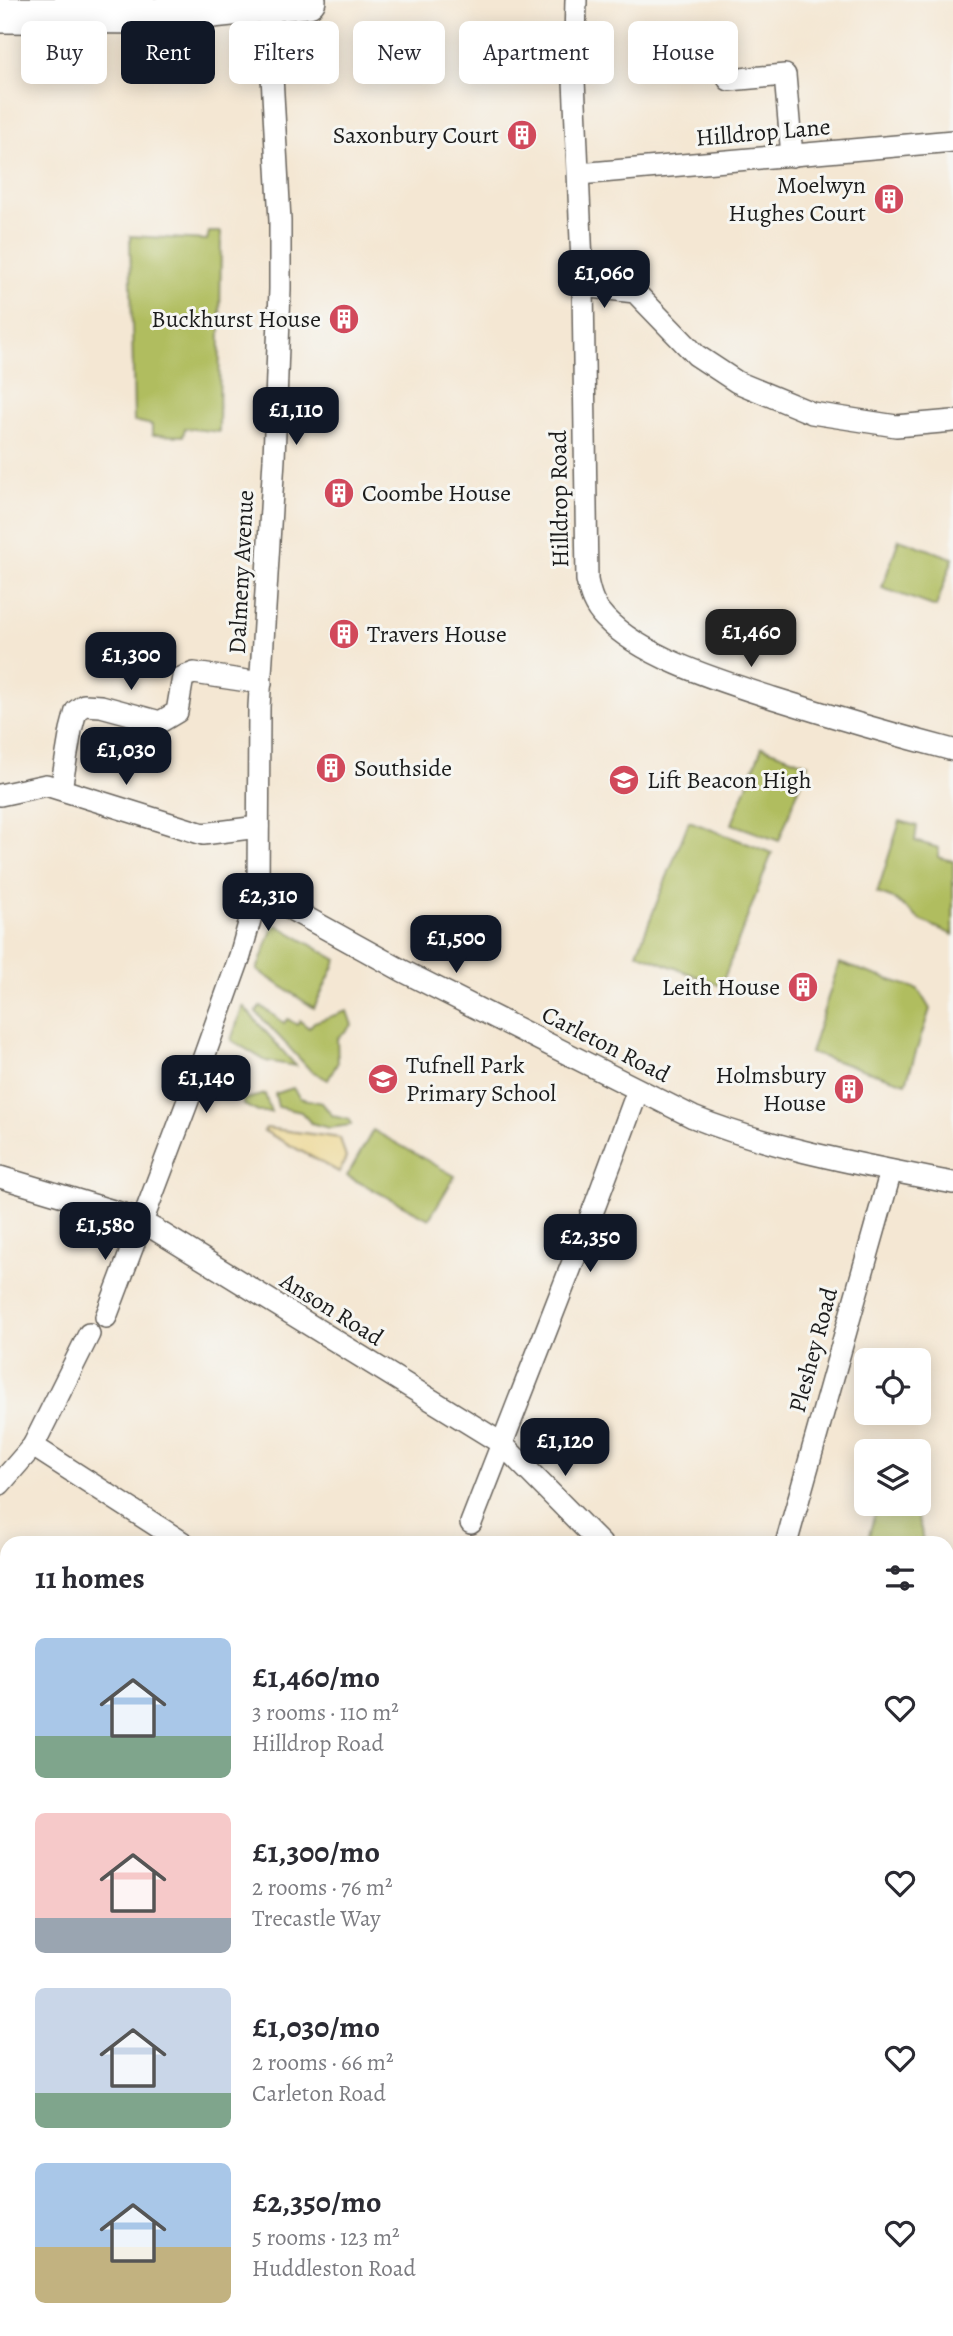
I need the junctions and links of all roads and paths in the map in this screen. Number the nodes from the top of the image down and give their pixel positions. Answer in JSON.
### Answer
{"nodes":[{"id":1,"x":308,"y":0,"type":"edge"},
{"id":2,"x":576,"y":0,"type":"edge"},
{"id":3,"x":268,"y":4,"type":"junction"},
{"id":4,"x":0,"y":15,"type":"edge"},
{"id":5,"x":738,"y":79,"type":"edge"},
{"id":6,"x":953,"y":141,"type":"edge"},
{"id":7,"x":792,"y":156,"type":"junction"},
{"id":8,"x":579,"y":174,"type":"junction"},
{"id":9,"x":583,"y":286,"type":"junction"},
{"id":10,"x":953,"y":421,"type":"edge"},
{"id":11,"x":261,"y":683,"type":"junction"},
{"id":12,"x":953,"y":750,"type":"edge"},
{"id":13,"x":61,"y":789,"type":"junction"},
{"id":14,"x":0,"y":795,"type":"edge"},
{"id":15,"x":258,"y":827,"type":"junction"},
{"id":16,"x":258,"y":891,"type":"junction"},
{"id":17,"x":638,"y":1090,"type":"junction"},
{"id":18,"x":891,"y":1171,"type":"junction"},
{"id":19,"x":0,"y":1177,"type":"edge"},
{"id":20,"x":953,"y":1183,"type":"edge"},
{"id":21,"x":142,"y":1223,"type":"junction"},
{"id":22,"x":106,"y":1317,"type":"dead end"},
{"id":23,"x":89,"y":1334,"type":"dead end"},
{"id":24,"x":500,"y":1443,"type":"junction"},
{"id":25,"x":33,"y":1446,"type":"junction"},
{"id":26,"x":0,"y":1484,"type":"edge"},
{"id":27,"x":471,"y":1523,"type":"dead end"},
{"id":28,"x":173,"y":1536,"type":"edge"},
{"id":29,"x":593,"y":1536,"type":"edge"},
{"id":30,"x":788,"y":1536,"type":"edge"}],
"edges":[{"from":1,"to":3,"type":"highway"},
{"from":2,"to":8,"type":"street","name":"Hilldrop Road"},
{"from":3,"to":4,"type":"highway"},
{"from":3,"to":11,"type":"street","name":"Dalmeny Avenue"},
{"from":5,"to":7,"type":"street"},
{"from":6,"to":7,"type":"street","name":"Hilldrop Lane"},
{"from":7,"to":8,"type":"street","name":"Hilldrop Lane"},
{"from":8,"to":9,"type":"street","name":"Hilldrop Road"},
{"from":9,"to":10,"type":"street"},
{"from":9,"to":12,"type":"street","name":"Hilldrop Road"},
{"from":11,"to":13,"type":"street"},
{"from":11,"to":15,"type":"street","name":"Dalmeny Avenue"},
{"from":13,"to":14,"type":"street"},
{"from":13,"to":15,"type":"street"},
{"from":15,"to":16,"type":"street","name":"Dalmeny Avenue"},
{"from":16,"to":17,"type":"street","name":"Carleton Road"},
{"from":16,"to":21,"type":"street","name":"Dalmeny Avenue"},
{"from":17,"to":18,"type":"street","name":"Carleton Road"},
{"from":17,"to":24,"type":"street"},
{"from":18,"to":20,"type":"street","name":"Carleton Road"},
{"from":18,"to":30,"type":"street","name":"Pleshey Road"},
{"from":19,"to":21,"type":"street","name":"Anson Road"},
{"from":21,"to":22,"type":"street","name":"Dalmeny Avenue"},
{"from":21,"to":24,"type":"street","name":"Anson Road"},
{"from":23,"to":25,"type":"street"},
{"from":24,"to":27,"type":"street"},
{"from":24,"to":29,"type":"street","name":"Anson Road"},
{"from":25,"to":26,"type":"street"},
{"from":25,"to":28,"type":"street"}]}
